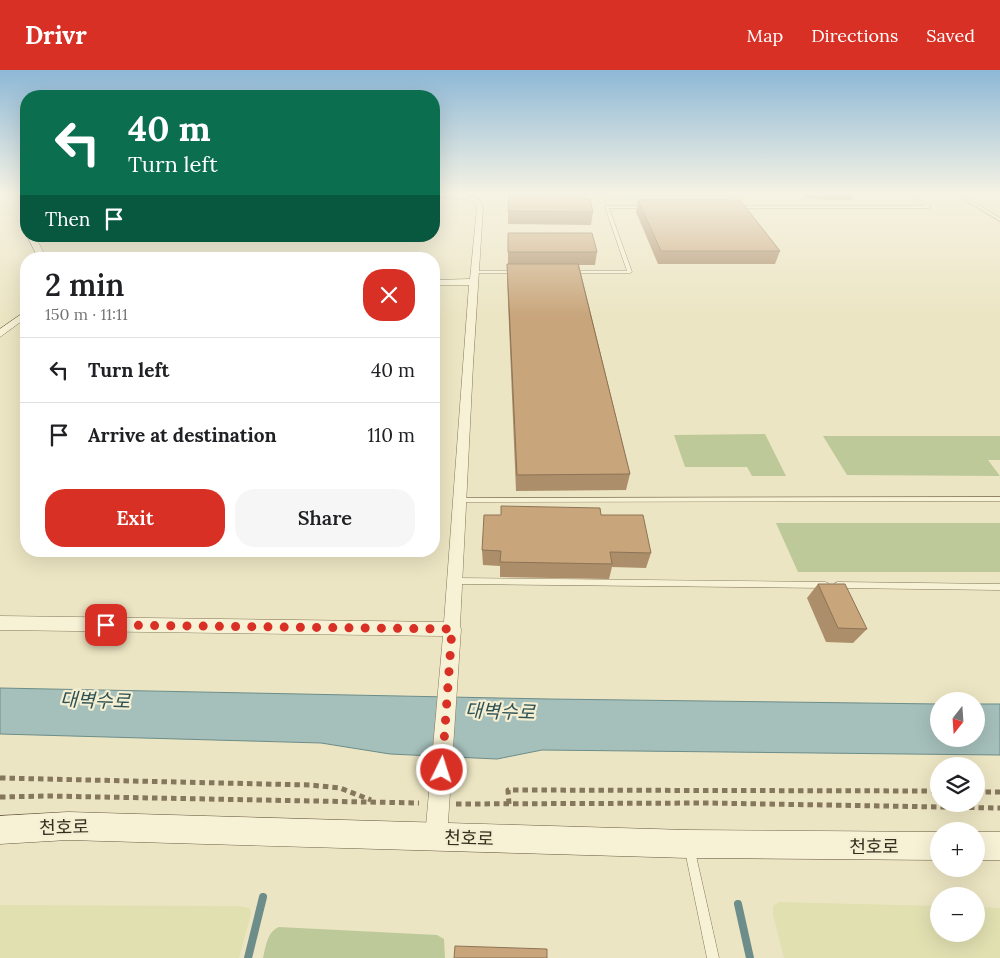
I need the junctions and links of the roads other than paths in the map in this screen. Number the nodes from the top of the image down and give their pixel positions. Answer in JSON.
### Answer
{"nodes":[{"id":1,"x":477,"y":234,"type":"edge"},
{"id":2,"x":617,"y":234,"type":"edge"},
{"id":3,"x":526,"y":272,"type":"edge"},
{"id":4,"x":564,"y":272,"type":"edge"},
{"id":5,"x":474,"y":277,"type":"junction"},
{"id":6,"x":440,"y":281,"type":"edge"},
{"id":7,"x":20,"y":319,"type":"edge"},
{"id":8,"x":0,"y":334,"type":"edge"},
{"id":9,"x":1000,"y":499,"type":"edge"},
{"id":10,"x":459,"y":500,"type":"junction"},
{"id":11,"x":455,"y":581,"type":"junction"},
{"id":12,"x":1000,"y":587,"type":"edge"},
{"id":13,"x":0,"y":623,"type":"edge"},
{"id":14,"x":452,"y":629,"type":"junction"},
{"id":15,"x":0,"y":830,"type":"edge"},
{"id":16,"x":436,"y":837,"type":"junction"},
{"id":17,"x":688,"y":844,"type":"junction"},
{"id":18,"x":930,"y":846,"type":"edge"},
{"id":19,"x":985,"y":846,"type":"edge"},
{"id":20,"x":1000,"y":846,"type":"edge"},
{"id":21,"x":713,"y":958,"type":"edge"}],
"edges":[{"from":1,"to":5,"type":"street"},
{"from":2,"to":4,"type":"lane"},
{"from":3,"to":5,"type":"lane"},
{"from":5,"to":6,"type":"street"},
{"from":5,"to":10,"type":"street"},
{"from":7,"to":8,"type":"street"},
{"from":9,"to":10,"type":"lane"},
{"from":10,"to":11,"type":"street"},
{"from":11,"to":12,"type":"lane"},
{"from":11,"to":14,"type":"street"},
{"from":13,"to":14,"type":"street"},
{"from":14,"to":16,"type":"street"},
{"from":15,"to":16,"type":"street","name":"천호로"},
{"from":16,"to":17,"type":"street","name":"천호로"},
{"from":17,"to":18,"type":"street","name":"천호로"},
{"from":17,"to":21,"type":"lane"},
{"from":19,"to":20,"type":"street"}]}
